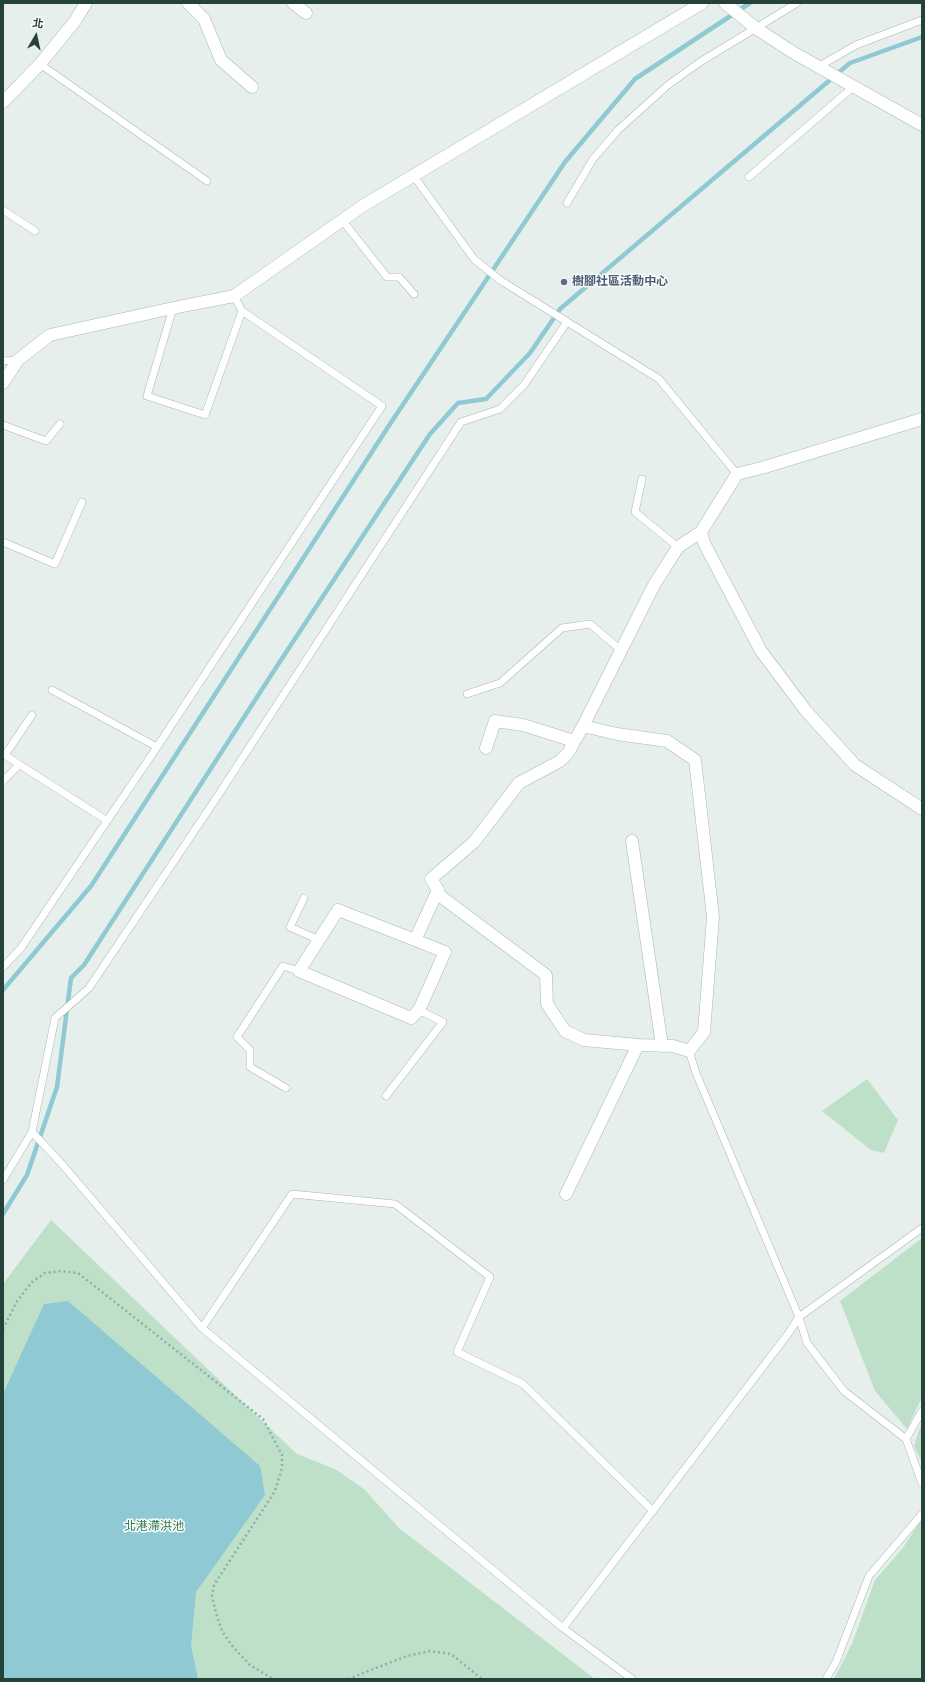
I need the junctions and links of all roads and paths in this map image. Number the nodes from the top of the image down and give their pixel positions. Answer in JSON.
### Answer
{"nodes":[{"id":1,"x":86,"y":3,"type":"edge"},
{"id":2,"x":188,"y":3,"type":"edge"},
{"id":3,"x":293,"y":3,"type":"edge"},
{"id":4,"x":702,"y":3,"type":"edge"},
{"id":5,"x":725,"y":3,"type":"edge"},
{"id":6,"x":797,"y":3,"type":"edge"},
{"id":7,"x":306,"y":14,"type":"dead end"},
{"id":8,"x":922,"y":20,"type":"edge"},
{"id":9,"x":757,"y":29,"type":"junction"},
{"id":10,"x":40,"y":64,"type":"junction"},
{"id":11,"x":818,"y":66,"type":"junction"},
{"id":12,"x":252,"y":87,"type":"dead end"},
{"id":13,"x":853,"y":87,"type":"junction"},
{"id":14,"x":3,"y":102,"type":"edge"},
{"id":15,"x":922,"y":126,"type":"edge"},
{"id":16,"x":413,"y":176,"type":"junction"},
{"id":17,"x":749,"y":177,"type":"dead end"},
{"id":18,"x":207,"y":181,"type":"dead end"},
{"id":19,"x":567,"y":203,"type":"dead end"},
{"id":20,"x":3,"y":210,"type":"edge"},
{"id":21,"x":342,"y":220,"type":"junction"},
{"id":22,"x":36,"y":231,"type":"dead end"},
{"id":23,"x":414,"y":294,"type":"dead end"},
{"id":24,"x":234,"y":296,"type":"junction"},
{"id":25,"x":173,"y":308,"type":"junction"},
{"id":26,"x":242,"y":311,"type":"junction"},
{"id":27,"x":565,"y":320,"type":"junction"},
{"id":28,"x":18,"y":360,"type":"junction"},
{"id":29,"x":3,"y":361,"type":"edge"},
{"id":30,"x":3,"y":383,"type":"edge"},
{"id":31,"x":922,"y":419,"type":"edge"},
{"id":32,"x":60,"y":424,"type":"dead end"},
{"id":33,"x":3,"y":425,"type":"edge"},
{"id":34,"x":737,"y":474,"type":"junction"},
{"id":35,"x":642,"y":479,"type":"dead end"},
{"id":36,"x":82,"y":502,"type":"dead end"},
{"id":37,"x":701,"y":532,"type":"junction"},
{"id":38,"x":3,"y":542,"type":"edge"},
{"id":39,"x":678,"y":547,"type":"junction"},
{"id":40,"x":622,"y":651,"type":"junction"},
{"id":41,"x":52,"y":690,"type":"dead end"},
{"id":42,"x":467,"y":694,"type":"dead end"},
{"id":43,"x":32,"y":716,"type":"dead end"},
{"id":44,"x":583,"y":726,"type":"junction"},
{"id":45,"x":574,"y":741,"type":"junction"},
{"id":46,"x":157,"y":747,"type":"junction"},
{"id":47,"x":486,"y":748,"type":"dead end"},
{"id":48,"x":4,"y":755,"type":"edge"},
{"id":49,"x":19,"y":765,"type":"junction"},
{"id":50,"x":3,"y":781,"type":"edge"},
{"id":51,"x":922,"y":809,"type":"edge"},
{"id":52,"x":106,"y":820,"type":"junction"},
{"id":53,"x":632,"y":841,"type":"dead end"},
{"id":54,"x":438,"y":890,"type":"junction"},
{"id":55,"x":304,"y":898,"type":"dead end"},
{"id":56,"x":319,"y":940,"type":"junction"},
{"id":57,"x":415,"y":940,"type":"junction"},
{"id":58,"x":3,"y":967,"type":"edge"},
{"id":59,"x":299,"y":971,"type":"junction"},
{"id":60,"x":419,"y":1010,"type":"junction"},
{"id":61,"x":638,"y":1045,"type":"junction"},
{"id":62,"x":662,"y":1046,"type":"junction"},
{"id":63,"x":689,"y":1051,"type":"junction"},
{"id":64,"x":286,"y":1088,"type":"dead end"},
{"id":65,"x":386,"y":1096,"type":"dead end"},
{"id":66,"x":32,"y":1132,"type":"junction"},
{"id":67,"x":3,"y":1180,"type":"edge"},
{"id":68,"x":566,"y":1194,"type":"dead end"},
{"id":69,"x":922,"y":1228,"type":"edge"},
{"id":70,"x":799,"y":1317,"type":"junction"},
{"id":71,"x":202,"y":1328,"type":"junction"},
{"id":72,"x":3,"y":1329,"type":"edge"},
{"id":73,"x":922,"y":1411,"type":"edge"},
{"id":74,"x":906,"y":1439,"type":"junction"},
{"id":75,"x":922,"y":1483,"type":"edge"},
{"id":76,"x":653,"y":1511,"type":"junction"},
{"id":77,"x":922,"y":1514,"type":"edge"},
{"id":78,"x":563,"y":1628,"type":"junction"},
{"id":79,"x":273,"y":1679,"type":"edge"},
{"id":80,"x":348,"y":1679,"type":"edge"},
{"id":81,"x":482,"y":1679,"type":"edge"},
{"id":82,"x":632,"y":1679,"type":"edge"},
{"id":83,"x":826,"y":1679,"type":"edge"}],
"edges":[{"from":1,"to":10,"type":"street"},
{"from":2,"to":12,"type":"street"},
{"from":3,"to":7,"type":"street"},
{"from":4,"to":16,"type":"street"},
{"from":5,"to":9,"type":"street"},
{"from":6,"to":9,"type":"lane"},
{"from":8,"to":11,"type":"lane"},
{"from":9,"to":11,"type":"street"},
{"from":9,"to":19,"type":"lane"},
{"from":10,"to":14,"type":"street"},
{"from":10,"to":18,"type":"lane"},
{"from":11,"to":13,"type":"street"},
{"from":13,"to":15,"type":"street"},
{"from":13,"to":17,"type":"lane"},
{"from":16,"to":21,"type":"street"},
{"from":16,"to":27,"type":"lane"},
{"from":20,"to":22,"type":"lane"},
{"from":21,"to":23,"type":"lane"},
{"from":21,"to":24,"type":"street"},
{"from":24,"to":25,"type":"street"},
{"from":24,"to":26,"type":"lane"},
{"from":25,"to":26,"type":"lane"},
{"from":25,"to":28,"type":"street"},
{"from":26,"to":46,"type":"lane"},
{"from":27,"to":34,"type":"lane"},
{"from":27,"to":66,"type":"lane"},
{"from":28,"to":29,"type":"lane"},
{"from":28,"to":30,"type":"street"},
{"from":31,"to":34,"type":"street"},
{"from":32,"to":33,"type":"lane"},
{"from":34,"to":37,"type":"street"},
{"from":35,"to":39,"type":"lane"},
{"from":36,"to":38,"type":"lane"},
{"from":37,"to":39,"type":"street"},
{"from":37,"to":51,"type":"street"},
{"from":39,"to":40,"type":"street"},
{"from":40,"to":42,"type":"lane"},
{"from":40,"to":44,"type":"street"},
{"from":41,"to":46,"type":"lane"},
{"from":43,"to":48,"type":"lane"},
{"from":44,"to":45,"type":"street"},
{"from":44,"to":63,"type":"street"},
{"from":45,"to":47,"type":"street"},
{"from":45,"to":54,"type":"street"},
{"from":46,"to":52,"type":"lane"},
{"from":48,"to":49,"type":"lane"},
{"from":49,"to":50,"type":"lane"},
{"from":49,"to":52,"type":"lane"},
{"from":52,"to":58,"type":"lane"},
{"from":53,"to":62,"type":"street"},
{"from":54,"to":57,"type":"street"},
{"from":54,"to":61,"type":"street"},
{"from":55,"to":56,"type":"lane"},
{"from":56,"to":57,"type":"street"},
{"from":56,"to":59,"type":"street"},
{"from":57,"to":60,"type":"street"},
{"from":59,"to":60,"type":"street"},
{"from":59,"to":64,"type":"lane"},
{"from":60,"to":65,"type":"lane"},
{"from":61,"to":62,"type":"street"},
{"from":61,"to":68,"type":"street"},
{"from":62,"to":63,"type":"street"},
{"from":63,"to":70,"type":"lane"},
{"from":66,"to":67,"type":"lane"},
{"from":66,"to":71,"type":"lane"},
{"from":69,"to":70,"type":"lane"},
{"from":70,"to":74,"type":"lane"},
{"from":70,"to":76,"type":"lane"},
{"from":71,"to":76,"type":"lane"},
{"from":71,"to":78,"type":"lane"},
{"from":72,"to":79,"type":"path"},
{"from":73,"to":74,"type":"lane"},
{"from":74,"to":75,"type":"lane"},
{"from":76,"to":78,"type":"lane"},
{"from":77,"to":83,"type":"lane"},
{"from":78,"to":82,"type":"lane"},
{"from":80,"to":81,"type":"path"}]}
